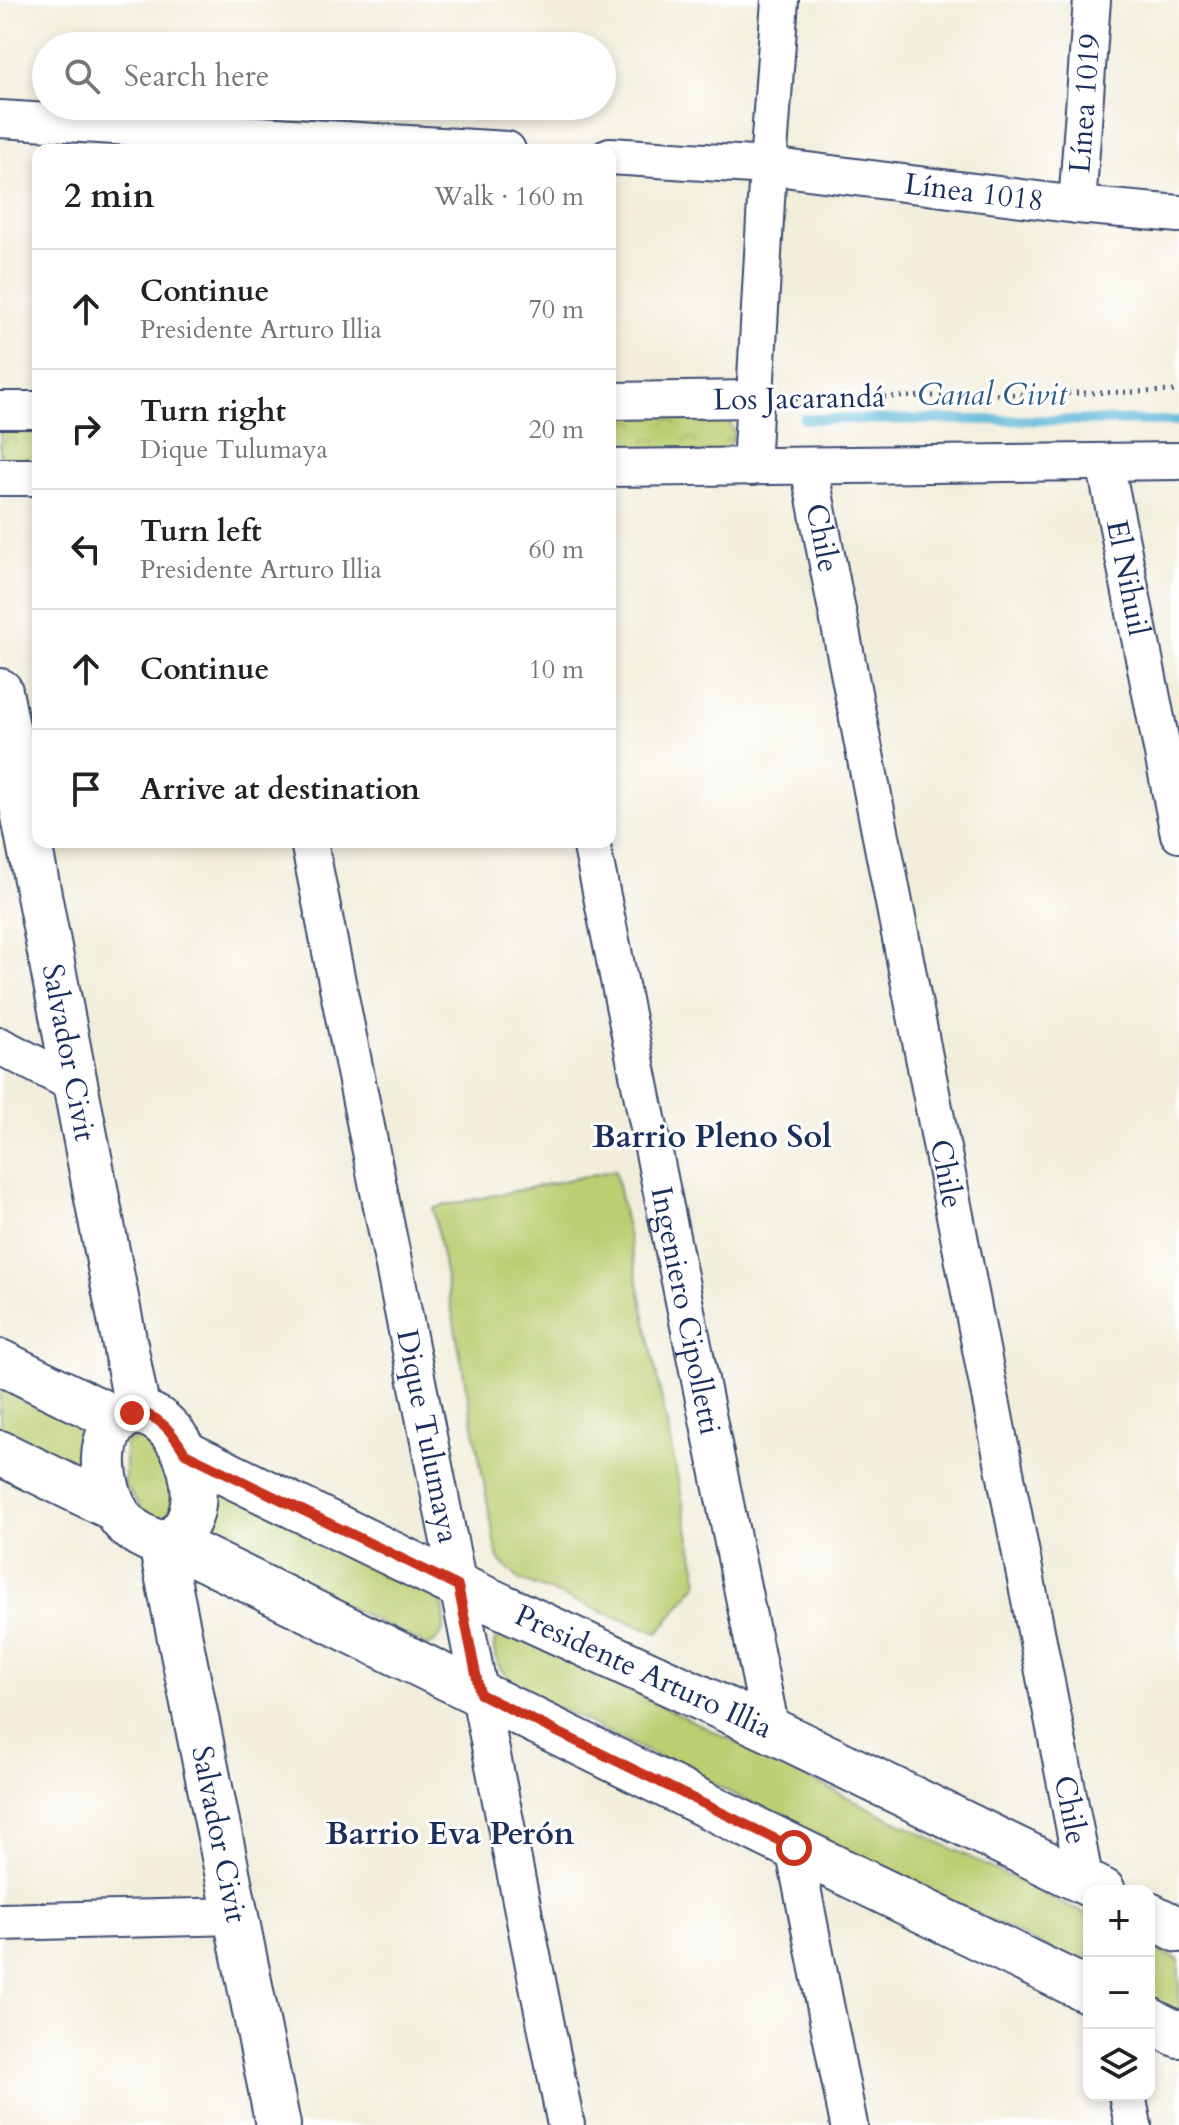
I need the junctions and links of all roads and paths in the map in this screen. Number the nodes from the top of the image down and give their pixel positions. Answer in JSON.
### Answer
{"nodes":[{"id":1,"x":780,"y":0,"type":"edge"},
{"id":2,"x":1092,"y":0,"type":"edge"},
{"id":3,"x":0,"y":119,"type":"edge"},
{"id":4,"x":409,"y":144,"type":"edge"},
{"id":5,"x":616,"y":156,"type":"edge"},
{"id":6,"x":768,"y":166,"type":"junction"},
{"id":7,"x":1077,"y":205,"type":"junction"},
{"id":8,"x":1179,"y":214,"type":"edge"},
{"id":9,"x":1179,"y":391,"type":"edge"},
{"id":10,"x":755,"y":399,"type":"junction"},
{"id":11,"x":616,"y":401,"type":"edge"},
{"id":12,"x":0,"y":410,"type":"edge"},
{"id":13,"x":32,"y":410,"type":"edge"},
{"id":14,"x":1179,"y":461,"type":"edge"},
{"id":15,"x":1105,"y":462,"type":"junction"},
{"id":16,"x":751,"y":467,"type":"junction"},
{"id":17,"x":809,"y":467,"type":"junction"},
{"id":18,"x":616,"y":468,"type":"edge"},
{"id":19,"x":0,"y":477,"type":"edge"},
{"id":20,"x":32,"y":477,"type":"edge"},
{"id":21,"x":0,"y":691,"type":"edge"},
{"id":22,"x":1179,"y":834,"type":"edge"},
{"id":23,"x":310,"y":848,"type":"edge"},
{"id":24,"x":592,"y":848,"type":"edge"},
{"id":25,"x":0,"y":1046,"type":"edge"},
{"id":26,"x":74,"y":1084,"type":"junction"},
{"id":27,"x":0,"y":1362,"type":"edge"},
{"id":28,"x":128,"y":1416,"type":"junction"},
{"id":29,"x":0,"y":1453,"type":"edge"},
{"id":30,"x":185,"y":1453,"type":"junction"},
{"id":31,"x":115,"y":1509,"type":"junction"},
{"id":32,"x":166,"y":1543,"type":"junction"},
{"id":33,"x":458,"y":1586,"type":"junction"},
{"id":34,"x":480,"y":1694,"type":"junction"},
{"id":35,"x":771,"y":1730,"type":"junction"},
{"id":36,"x":794,"y":1848,"type":"junction"},
{"id":37,"x":1092,"y":1885,"type":"edge"},
{"id":38,"x":1094,"y":1885,"type":"edge"},
{"id":39,"x":237,"y":1916,"type":"junction"},
{"id":40,"x":1155,"y":1918,"type":"edge"},
{"id":41,"x":0,"y":1922,"type":"edge"},
{"id":42,"x":1179,"y":1930,"type":"edge"},
{"id":43,"x":1083,"y":1988,"type":"edge"},
{"id":44,"x":1155,"y":2023,"type":"edge"},
{"id":45,"x":1179,"y":2035,"type":"edge"},
{"id":46,"x":1128,"y":2101,"type":"edge"},
{"id":47,"x":278,"y":2125,"type":"edge"},
{"id":48,"x":566,"y":2125,"type":"edge"},
{"id":49,"x":849,"y":2125,"type":"edge"},
{"id":50,"x":1133,"y":2125,"type":"edge"}],
"edges":[{"from":1,"to":6,"type":"street"},
{"from":2,"to":7,"type":"street","name":"Línea 1019"},
{"from":3,"to":4,"type":"street"},
{"from":5,"to":6,"type":"street","name":"Línea 1018"},
{"from":6,"to":7,"type":"street","name":"Línea 1018"},
{"from":6,"to":10,"type":"street"},
{"from":7,"to":8,"type":"street","name":"Línea 1018"},
{"from":9,"to":10,"type":"path","name":"Los Jacarandá"},
{"from":10,"to":11,"type":"street","name":"Los Jacarandá"},
{"from":10,"to":16,"type":"street"},
{"from":12,"to":13,"type":"street"},
{"from":14,"to":15,"type":"street"},
{"from":15,"to":17,"type":"street"},
{"from":15,"to":22,"type":"street","name":"El Nihuil"},
{"from":16,"to":17,"type":"street"},
{"from":16,"to":18,"type":"street"},
{"from":17,"to":38,"type":"street","name":"Chile"},
{"from":19,"to":20,"type":"street"},
{"from":21,"to":26,"type":"street","name":"Salvador Civit"},
{"from":23,"to":33,"type":"street","name":"Dique Tulumaya"},
{"from":24,"to":35,"type":"street","name":"Ingeniero Cipolletti"},
{"from":25,"to":26,"type":"street"},
{"from":26,"to":28,"type":"street","name":"Salvador Civit"},
{"from":27,"to":28,"type":"street"},
{"from":28,"to":30,"type":"street"},
{"from":28,"to":31,"type":"street"},
{"from":29,"to":31,"type":"street"},
{"from":30,"to":32,"type":"street"},
{"from":30,"to":33,"type":"street","name":"Presidente Arturo Illia"},
{"from":31,"to":32,"type":"street"},
{"from":32,"to":34,"type":"street"},
{"from":32,"to":39,"type":"street","name":"Salvador Civit"},
{"from":33,"to":34,"type":"street","name":"Dique Tulumaya"},
{"from":33,"to":35,"type":"street","name":"Presidente Arturo Illia"},
{"from":34,"to":36,"type":"street"},
{"from":34,"to":48,"type":"street","name":"Dique Tulumaya"},
{"from":35,"to":37,"type":"street","name":"Presidente Arturo Illia"},
{"from":36,"to":43,"type":"street"},
{"from":36,"to":49,"type":"street"},
{"from":39,"to":41,"type":"street"},
{"from":39,"to":47,"type":"street","name":"Salvador Civit"},
{"from":40,"to":42,"type":"street"},
{"from":44,"to":45,"type":"street"},
{"from":46,"to":50,"type":"street"}]}
